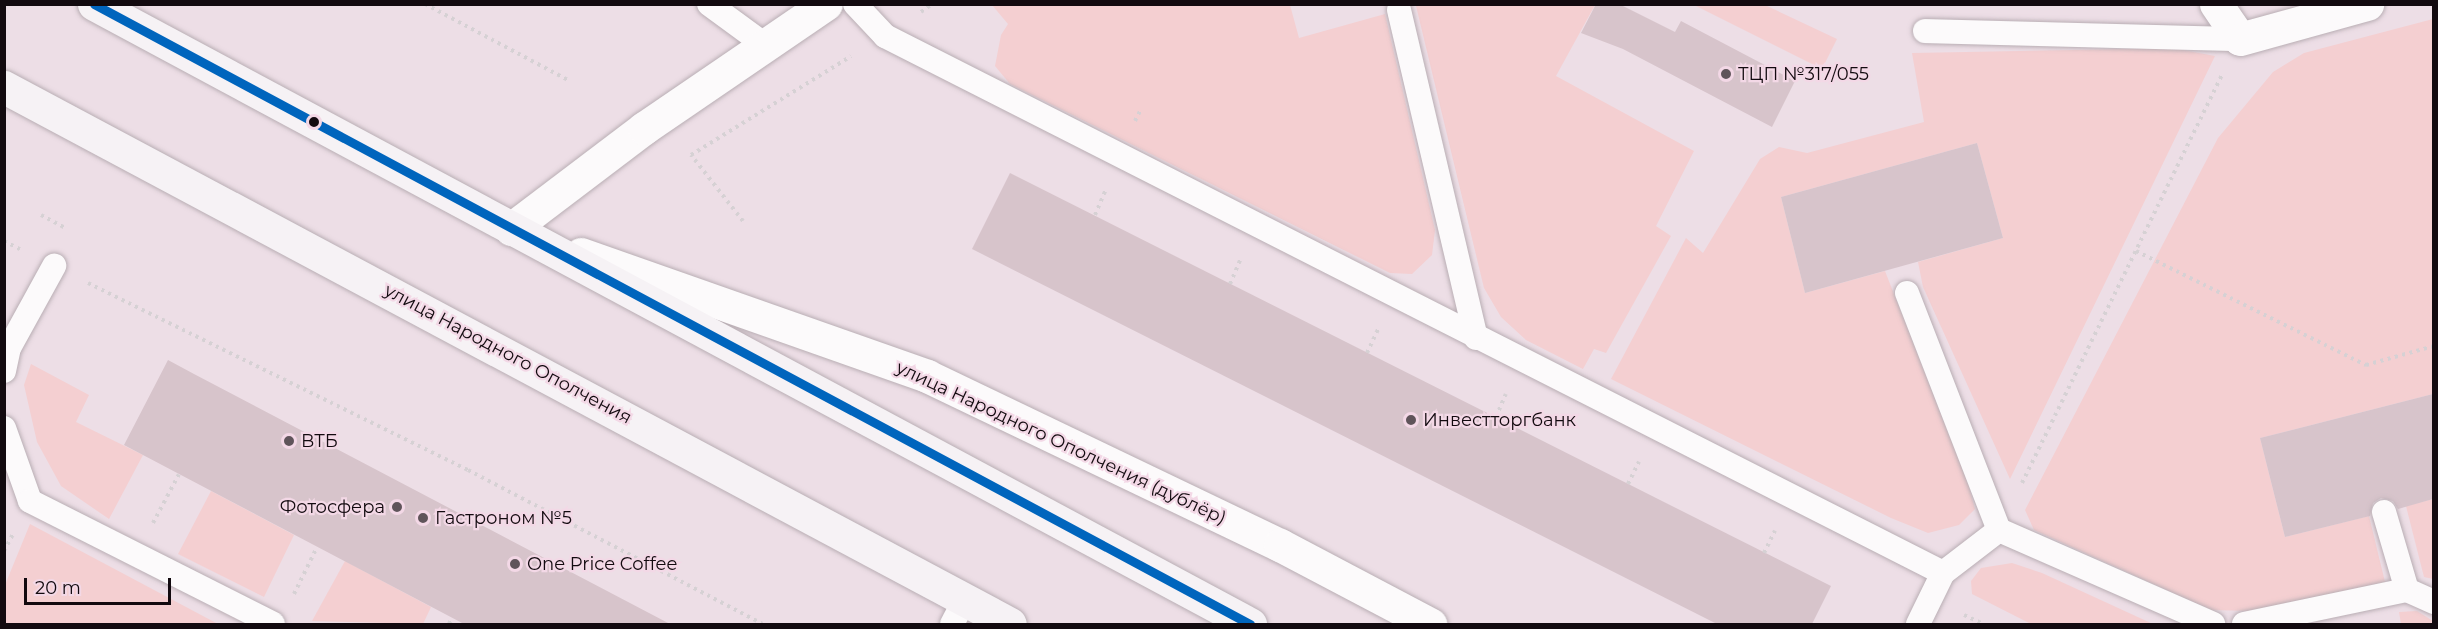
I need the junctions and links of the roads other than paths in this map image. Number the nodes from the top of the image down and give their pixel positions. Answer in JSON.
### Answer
{"nodes":[{"id":1,"x":94,"y":4,"type":"edge"},
{"id":2,"x":709,"y":4,"type":"edge"},
{"id":3,"x":826,"y":4,"type":"edge"},
{"id":4,"x":855,"y":4,"type":"edge"},
{"id":5,"x":2216,"y":4,"type":"edge"},
{"id":6,"x":2367,"y":4,"type":"edge"},
{"id":7,"x":1399,"y":10,"type":"dead end"},
{"id":8,"x":1925,"y":31,"type":"dead end"},
{"id":9,"x":2240,"y":39,"type":"junction"},
{"id":10,"x":765,"y":45,"type":"junction"},
{"id":11,"x":4,"y":87,"type":"edge"},
{"id":12,"x":511,"y":229,"type":"junction"},
{"id":13,"x":54,"y":266,"type":"road end"},
{"id":14,"x":1907,"y":293,"type":"dead end"},
{"id":15,"x":1476,"y":338,"type":"junction"},
{"id":16,"x":4,"y":371,"type":"edge"},
{"id":17,"x":4,"y":428,"type":"edge"},
{"id":18,"x":2384,"y":512,"type":"dead end"},
{"id":19,"x":1999,"y":530,"type":"junction"},
{"id":20,"x":1943,"y":573,"type":"junction"},
{"id":21,"x":2408,"y":590,"type":"junction"},
{"id":22,"x":2433,"y":602,"type":"edge"},
{"id":23,"x":958,"y":613,"type":"edge"},
{"id":24,"x":273,"y":624,"type":"edge"},
{"id":25,"x":1010,"y":624,"type":"edge"},
{"id":26,"x":1250,"y":624,"type":"edge"},
{"id":27,"x":1430,"y":624,"type":"edge"},
{"id":28,"x":1918,"y":624,"type":"edge"},
{"id":29,"x":2213,"y":624,"type":"edge"},
{"id":30,"x":2244,"y":624,"type":"edge"}],
"edges":[{"from":1,"to":12,"type":"main road"},
{"from":2,"to":10,"type":"lane"},
{"from":3,"to":10,"type":"street"},
{"from":4,"to":15,"type":"lane"},
{"from":5,"to":9,"type":"street"},
{"from":6,"to":9,"type":"street"},
{"from":7,"to":15,"type":"lane"},
{"from":8,"to":9,"type":"lane"},
{"from":10,"to":12,"type":"street"},
{"from":11,"to":23,"type":"main road","name":"улица Народного Ополчения"},
{"from":12,"to":26,"type":"main road"},
{"from":12,"to":27,"type":"street","name":"улица Народного Ополчения (дублёр)"},
{"from":13,"to":16,"type":"lane"},
{"from":14,"to":19,"type":"lane"},
{"from":15,"to":20,"type":"lane"},
{"from":17,"to":24,"type":"lane"},
{"from":18,"to":21,"type":"lane"},
{"from":19,"to":20,"type":"lane"},
{"from":19,"to":29,"type":"lane"},
{"from":20,"to":28,"type":"lane"},
{"from":21,"to":22,"type":"lane"},
{"from":21,"to":30,"type":"lane"},
{"from":23,"to":25,"type":"main road","name":"улица Народного Ополчения"}]}
